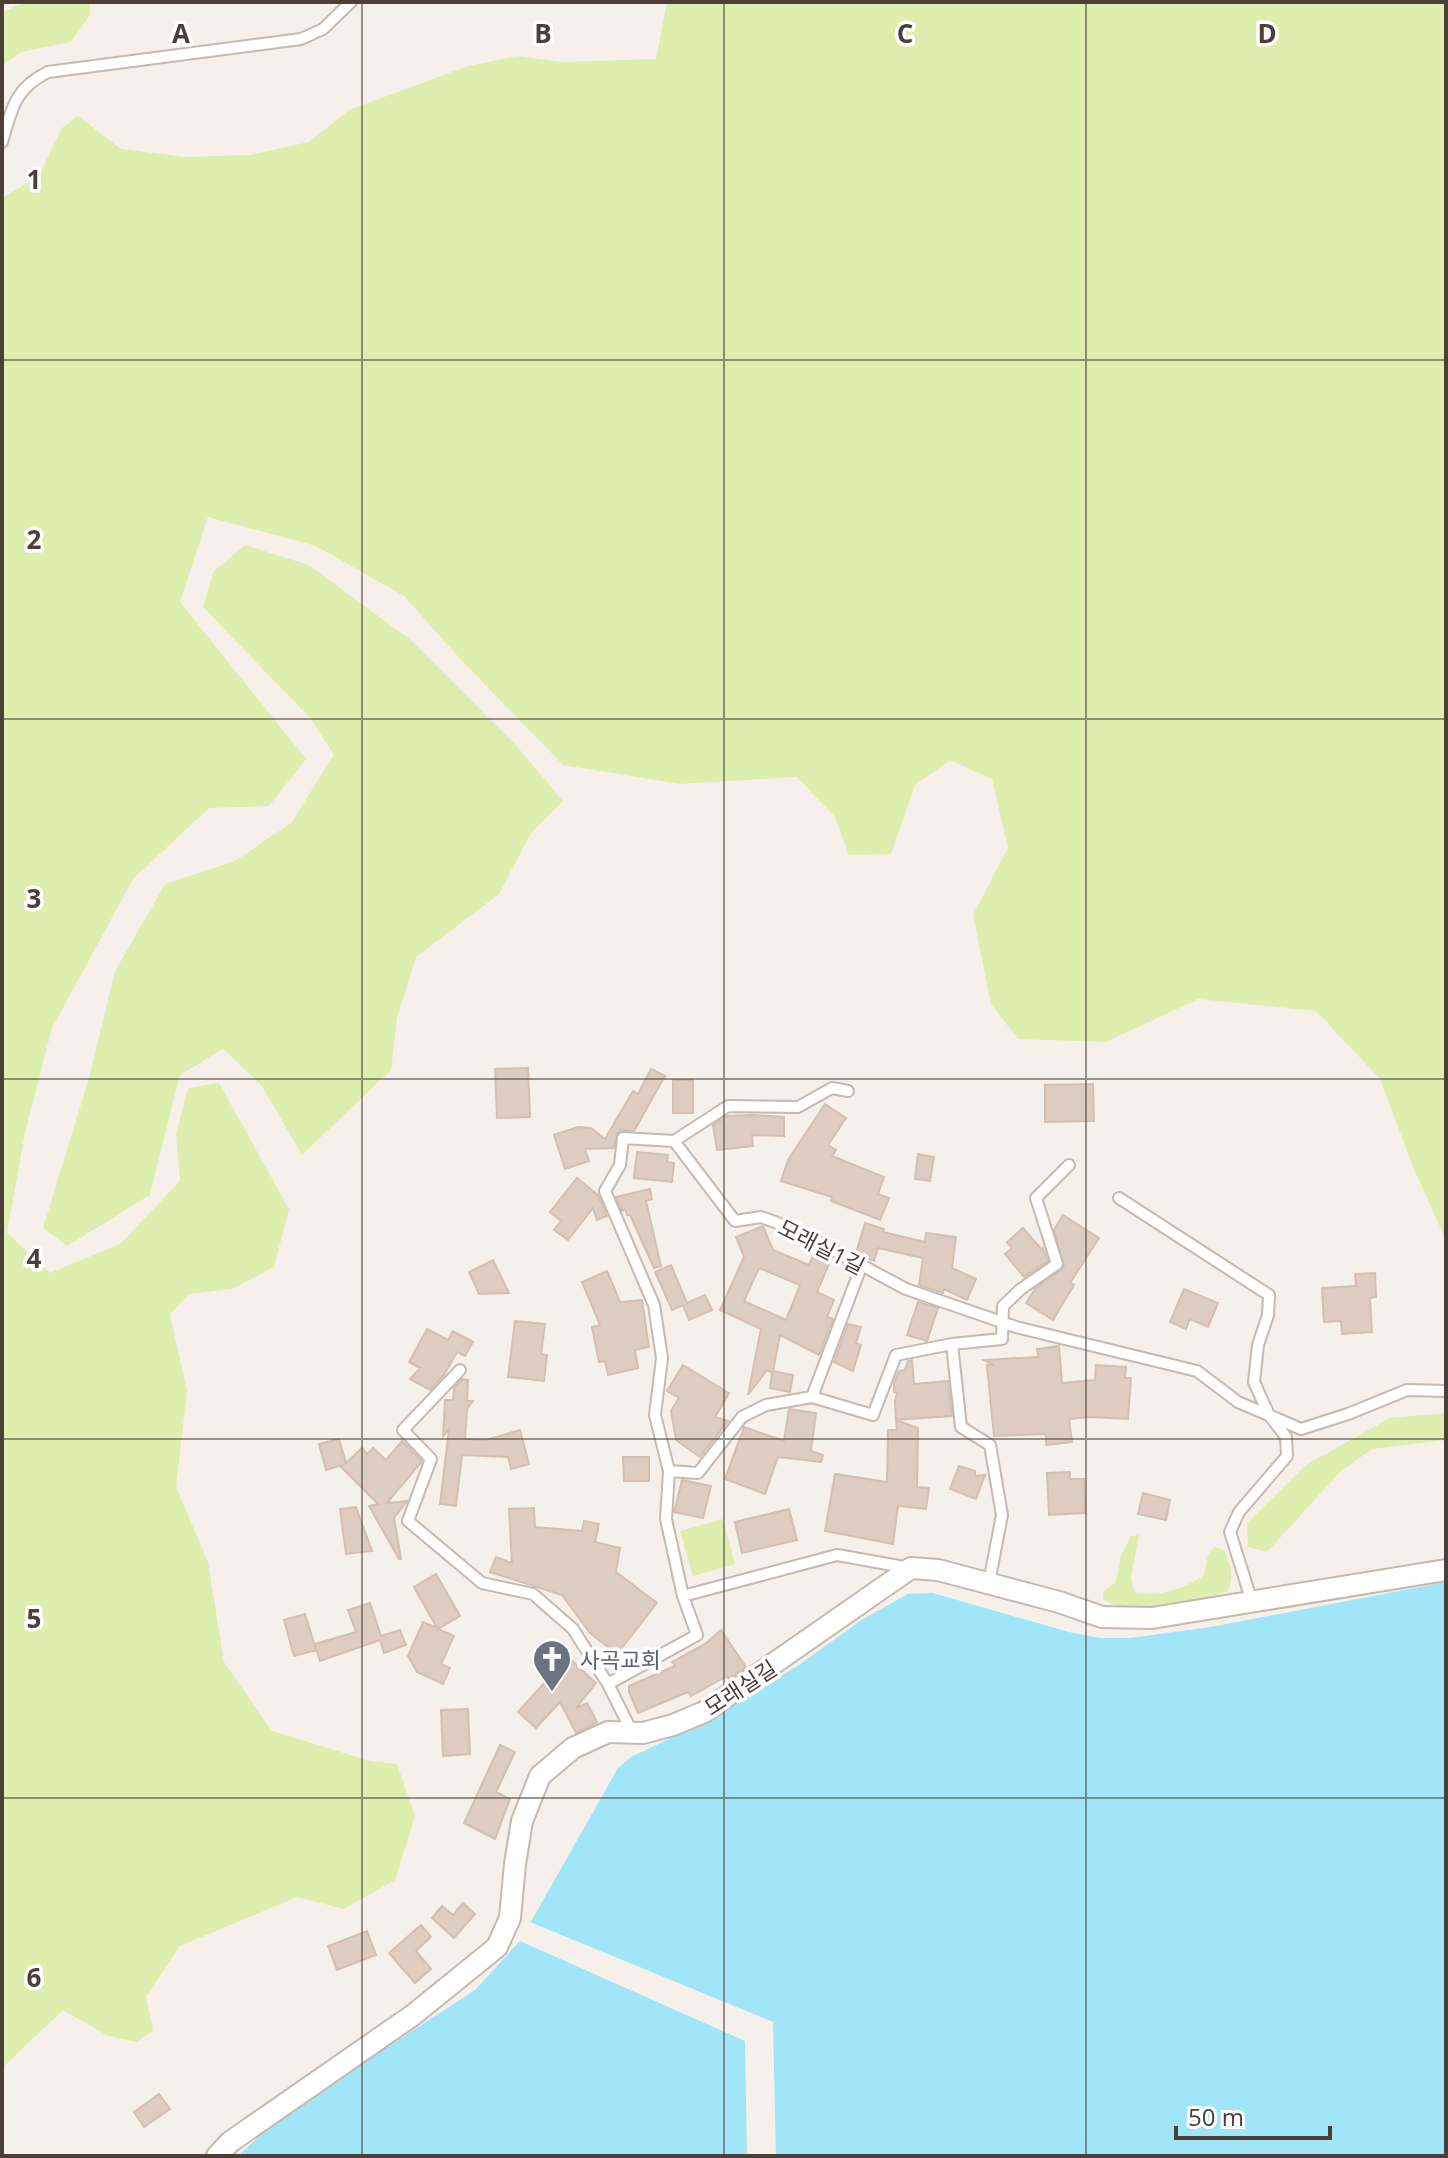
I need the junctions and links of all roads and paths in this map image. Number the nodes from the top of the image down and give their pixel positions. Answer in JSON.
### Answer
{"nodes":[{"id":1,"x":351,"y":2,"type":"edge"},
{"id":2,"x":2,"y":142,"type":"edge"},
{"id":3,"x":848,"y":1091,"type":"dead end"},
{"id":4,"x":674,"y":1141,"type":"junction"},
{"id":5,"x":1069,"y":1165,"type":"dead end"},
{"id":6,"x":1119,"y":1198,"type":"dead end"},
{"id":7,"x":861,"y":1267,"type":"junction"},
{"id":8,"x":1003,"y":1323,"type":"junction"},
{"id":9,"x":952,"y":1344,"type":"junction"},
{"id":10,"x":460,"y":1370,"type":"dead end"},
{"id":11,"x":1446,"y":1391,"type":"edge"},
{"id":12,"x":812,"y":1397,"type":"junction"},
{"id":13,"x":1269,"y":1415,"type":"junction"},
{"id":14,"x":669,"y":1471,"type":"junction"},
{"id":15,"x":911,"y":1568,"type":"junction"},
{"id":16,"x":1446,"y":1570,"type":"edge"},
{"id":17,"x":989,"y":1583,"type":"junction"},
{"id":18,"x":683,"y":1596,"type":"junction"},
{"id":19,"x":1252,"y":1602,"type":"junction"},
{"id":20,"x":608,"y":1684,"type":"junction"},
{"id":21,"x":632,"y":1732,"type":"junction"},
{"id":22,"x":217,"y":2156,"type":"edge"}],
"edges":[{"from":1,"to":2,"type":"lane"},
{"from":3,"to":4,"type":"lane"},
{"from":4,"to":7,"type":"lane","name":"모래실1길"},
{"from":4,"to":14,"type":"lane"},
{"from":5,"to":8,"type":"lane"},
{"from":6,"to":13,"type":"lane"},
{"from":7,"to":8,"type":"lane","name":"모래실1길"},
{"from":7,"to":12,"type":"lane"},
{"from":8,"to":9,"type":"lane"},
{"from":8,"to":13,"type":"lane","name":"모래실1길"},
{"from":9,"to":12,"type":"lane"},
{"from":9,"to":17,"type":"lane"},
{"from":10,"to":20,"type":"lane"},
{"from":11,"to":13,"type":"lane","name":"모래실1길"},
{"from":12,"to":14,"type":"lane"},
{"from":13,"to":19,"type":"lane"},
{"from":14,"to":18,"type":"lane"},
{"from":15,"to":17,"type":"street"},
{"from":15,"to":18,"type":"lane"},
{"from":15,"to":21,"type":"street","name":"모래실길"},
{"from":16,"to":19,"type":"street"},
{"from":17,"to":19,"type":"street"},
{"from":18,"to":20,"type":"lane"},
{"from":20,"to":21,"type":"lane"},
{"from":21,"to":22,"type":"street","name":"모래실길"}]}
